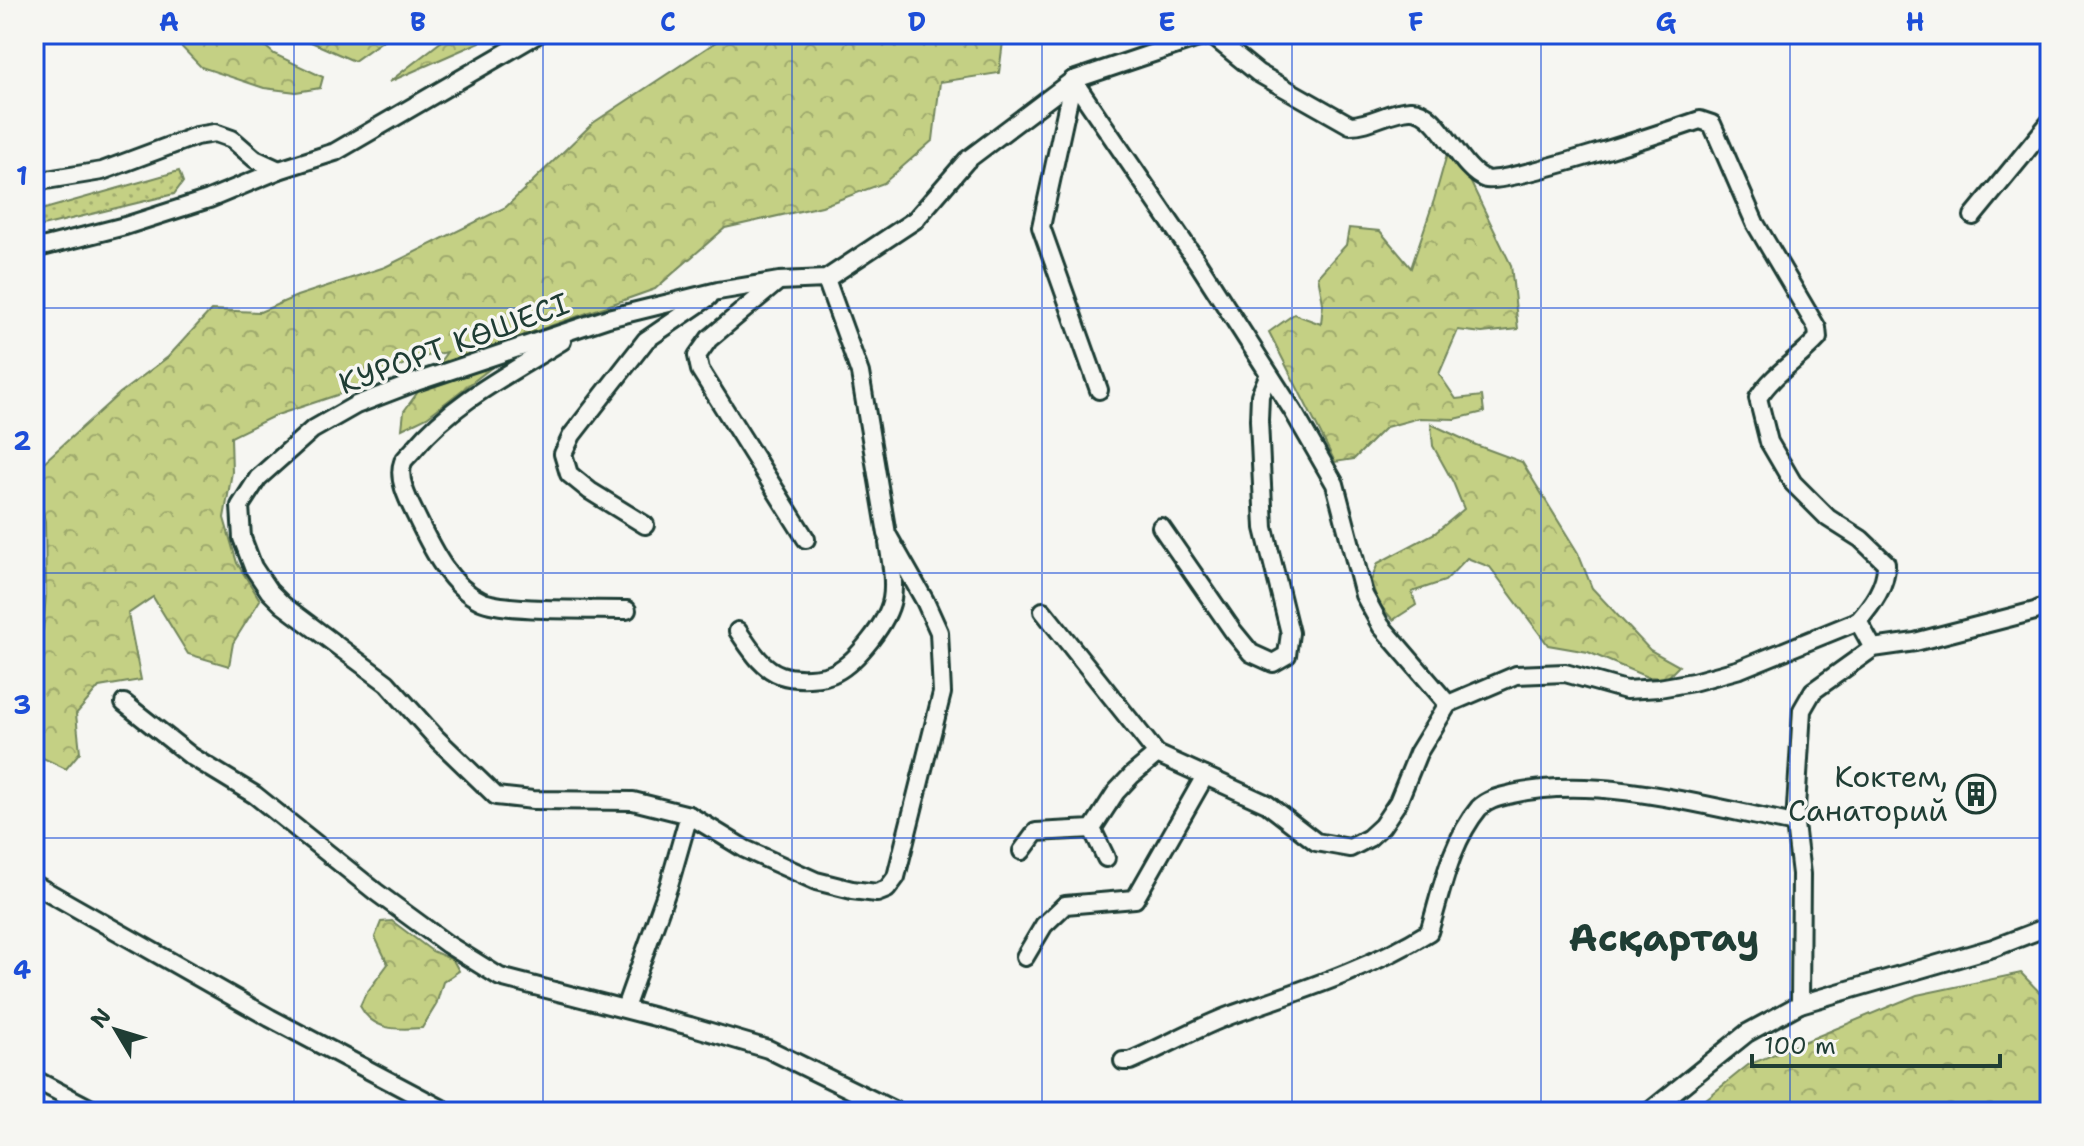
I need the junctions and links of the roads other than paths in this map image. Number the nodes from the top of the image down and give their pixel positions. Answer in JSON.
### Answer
{"nodes":[{"id":1,"x":538,"y":34,"type":"edge"},
{"id":2,"x":1210,"y":34,"type":"edge"},
{"id":3,"x":1073,"y":80,"type":"junction"},
{"id":4,"x":2050,"y":122,"type":"edge"},
{"id":5,"x":279,"y":170,"type":"junction"},
{"id":6,"x":34,"y":182,"type":"edge"},
{"id":7,"x":1973,"y":216,"type":"dead end"},
{"id":8,"x":34,"y":249,"type":"edge"},
{"id":9,"x":826,"y":279,"type":"junction"},
{"id":10,"x":779,"y":281,"type":"junction"},
{"id":11,"x":718,"y":291,"type":"junction"},
{"id":12,"x":583,"y":327,"type":"junction"},
{"id":13,"x":1269,"y":374,"type":"junction"},
{"id":14,"x":1099,"y":390,"type":"dead end"},
{"id":15,"x":645,"y":525,"type":"dead end"},
{"id":16,"x":1161,"y":527,"type":"dead end"},
{"id":17,"x":887,"y":534,"type":"junction"},
{"id":18,"x":806,"y":539,"type":"dead end"},
{"id":19,"x":2050,"y":604,"type":"edge"},
{"id":20,"x":627,"y":610,"type":"dead end"},
{"id":21,"x":1043,"y":611,"type":"dead end"},
{"id":22,"x":1858,"y":621,"type":"junction"},
{"id":23,"x":738,"y":631,"type":"dead end"},
{"id":24,"x":1873,"y":648,"type":"junction"},
{"id":25,"x":124,"y":703,"type":"dead end"},
{"id":26,"x":1448,"y":704,"type":"junction"},
{"id":27,"x":1157,"y":754,"type":"junction"},
{"id":28,"x":1205,"y":776,"type":"junction"},
{"id":29,"x":689,"y":815,"type":"junction"},
{"id":30,"x":1795,"y":824,"type":"junction"},
{"id":31,"x":1092,"y":829,"type":"junction"},
{"id":32,"x":1022,"y":851,"type":"dead end"},
{"id":33,"x":1106,"y":858,"type":"dead end"},
{"id":34,"x":34,"y":884,"type":"edge"},
{"id":35,"x":2050,"y":926,"type":"edge"},
{"id":36,"x":1025,"y":957,"type":"dead end"},
{"id":37,"x":1800,"y":1004,"type":"junction"},
{"id":38,"x":625,"y":1008,"type":"junction"},
{"id":39,"x":1123,"y":1061,"type":"dead end"},
{"id":40,"x":34,"y":1079,"type":"edge"},
{"id":41,"x":97,"y":1112,"type":"edge"},
{"id":42,"x":448,"y":1112,"type":"edge"},
{"id":43,"x":897,"y":1112,"type":"edge"},
{"id":44,"x":1649,"y":1112,"type":"edge"}],
"edges":[{"from":1,"to":5,"type":"street"},
{"from":2,"to":3,"type":"street"},
{"from":2,"to":22,"type":"street"},
{"from":3,"to":9,"type":"street"},
{"from":3,"to":13,"type":"street"},
{"from":3,"to":14,"type":"street"},
{"from":4,"to":7,"type":"street"},
{"from":5,"to":6,"type":"street"},
{"from":5,"to":8,"type":"street"},
{"from":9,"to":10,"type":"street","name":"КУРОРТ КӨШЕСІ"},
{"from":9,"to":17,"type":"street","name":"КУРОРТ КӨШЕСІ"},
{"from":10,"to":11,"type":"street","name":"КУРОРТ КӨШЕСІ"},
{"from":10,"to":18,"type":"street"},
{"from":11,"to":12,"type":"street","name":"КУРОРТ КӨШЕСІ"},
{"from":11,"to":15,"type":"street"},
{"from":12,"to":20,"type":"street"},
{"from":12,"to":29,"type":"street","name":"КУРОРТ КӨШЕСІ"},
{"from":13,"to":16,"type":"street"},
{"from":13,"to":26,"type":"street"},
{"from":17,"to":23,"type":"street"},
{"from":17,"to":29,"type":"street","name":"КУРОРТ КӨШЕСІ"},
{"from":19,"to":24,"type":"street"},
{"from":21,"to":27,"type":"street"},
{"from":22,"to":24,"type":"street"},
{"from":22,"to":26,"type":"street"},
{"from":24,"to":30,"type":"street"},
{"from":25,"to":38,"type":"street"},
{"from":26,"to":28,"type":"street"},
{"from":27,"to":28,"type":"street"},
{"from":27,"to":31,"type":"street"},
{"from":28,"to":36,"type":"street"},
{"from":29,"to":38,"type":"street"},
{"from":30,"to":37,"type":"street"},
{"from":30,"to":39,"type":"street"},
{"from":31,"to":32,"type":"street"},
{"from":31,"to":33,"type":"street"},
{"from":34,"to":42,"type":"street"},
{"from":35,"to":37,"type":"street"},
{"from":37,"to":44,"type":"street"},
{"from":38,"to":43,"type":"street"},
{"from":40,"to":41,"type":"street"}]}
